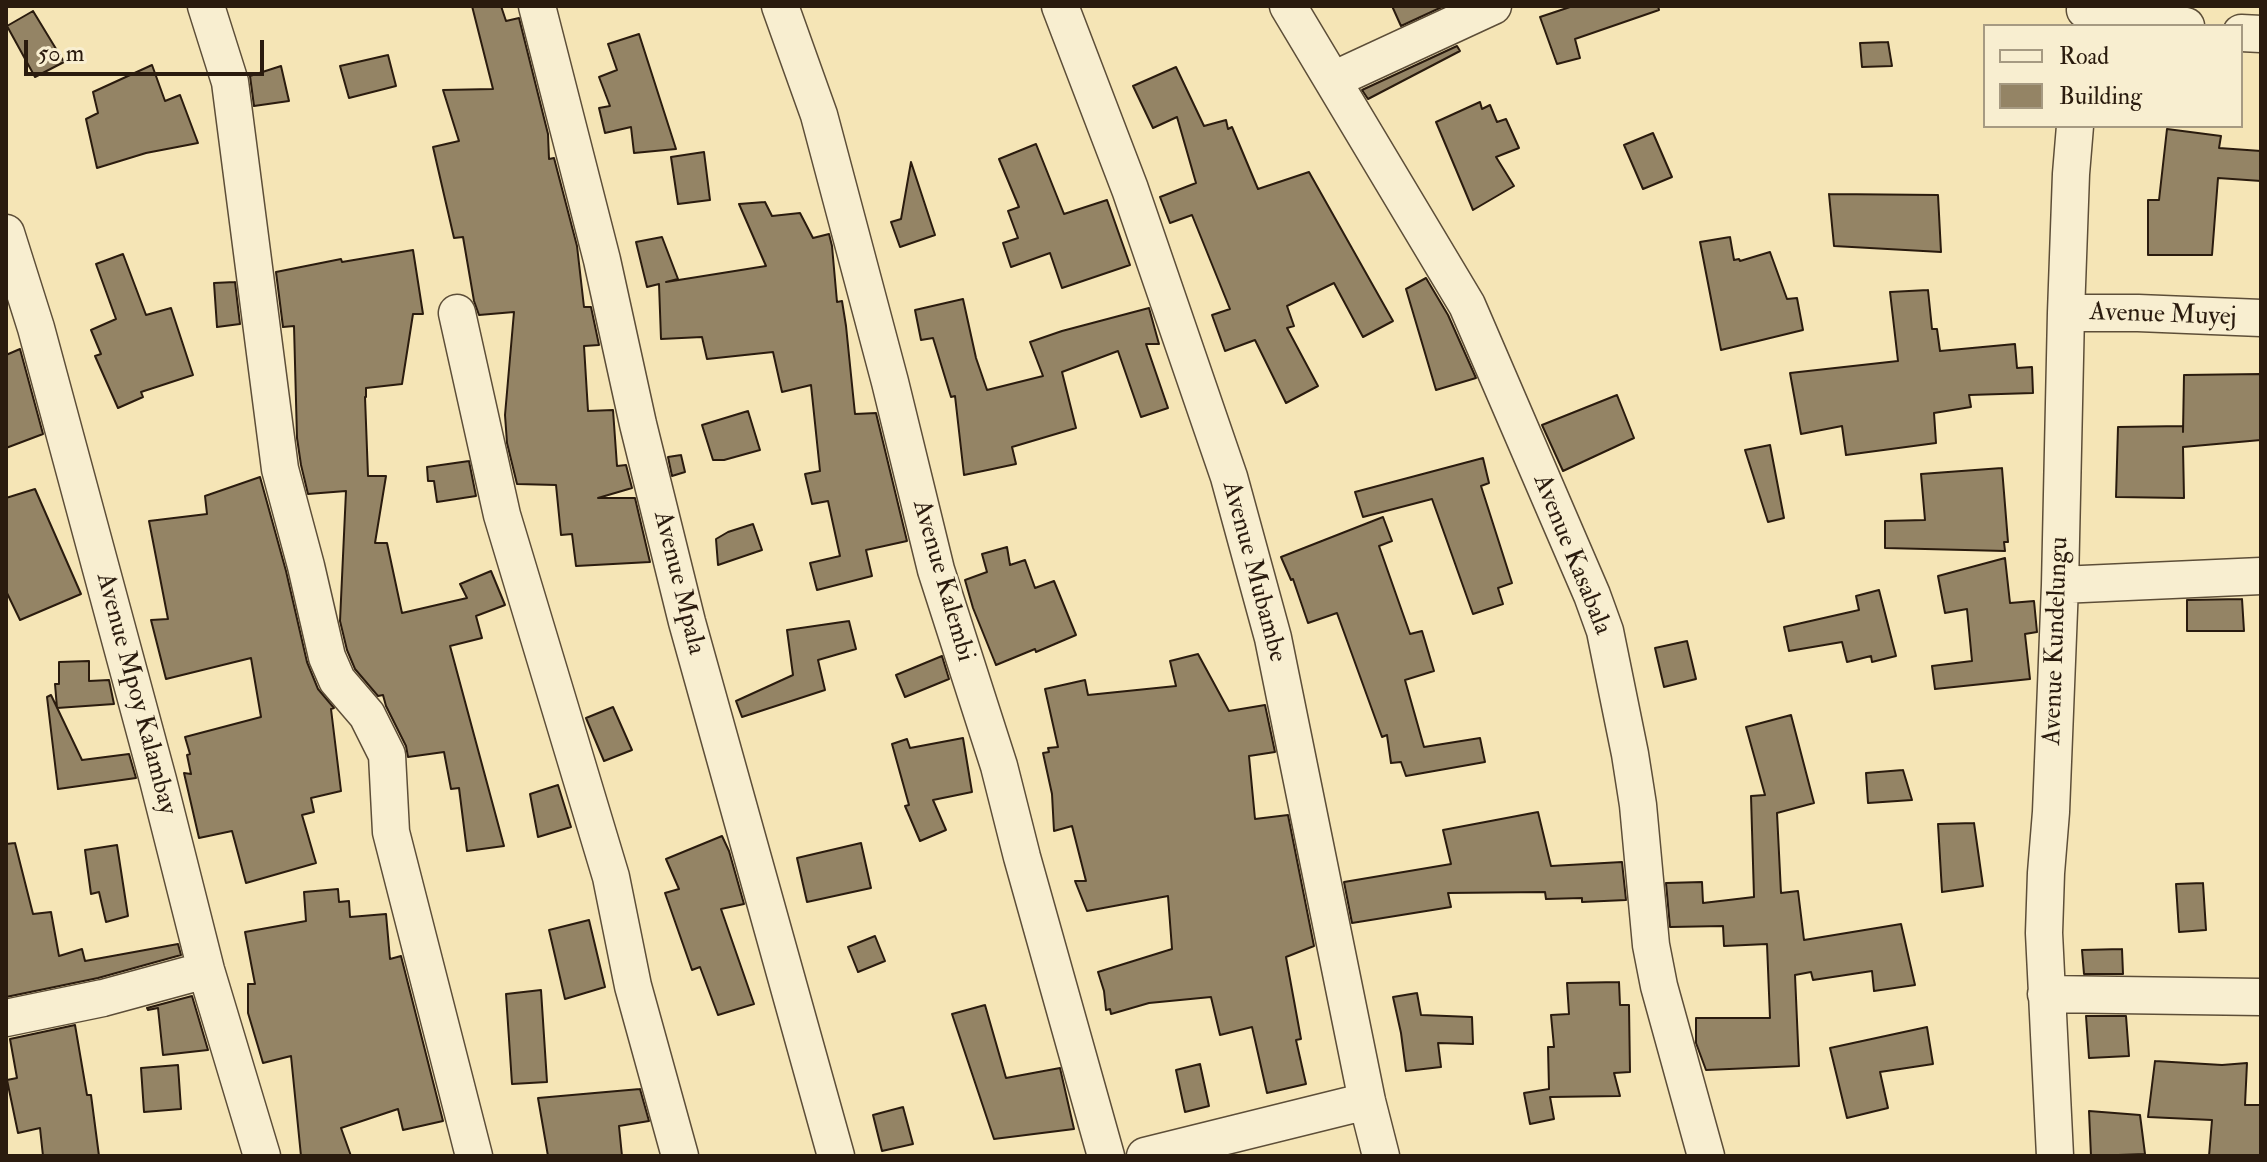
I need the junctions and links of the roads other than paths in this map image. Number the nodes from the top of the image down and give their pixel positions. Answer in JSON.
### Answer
{"nodes":[{"id":1,"x":206,"y":6,"type":"edge"},
{"id":2,"x":537,"y":6,"type":"edge"},
{"id":3,"x":780,"y":6,"type":"edge"},
{"id":4,"x":1060,"y":6,"type":"edge"},
{"id":5,"x":1288,"y":6,"type":"edge"},
{"id":6,"x":1493,"y":6,"type":"edge"},
{"id":7,"x":2085,"y":14,"type":"edge"},
{"id":8,"x":2169,"y":24,"type":"edge"},
{"id":9,"x":1333,"y":80,"type":"junction"},
{"id":10,"x":2075,"y":128,"type":"edge"},
{"id":11,"x":6,"y":233,"type":"edge"},
{"id":12,"x":457,"y":313,"type":"dead end"},
{"id":13,"x":2066,"y":313,"type":"junction"},
{"id":14,"x":2261,"y":318,"type":"edge"},
{"id":15,"x":2261,"y":576,"type":"edge"},
{"id":16,"x":2060,"y":585,"type":"junction"},
{"id":17,"x":206,"y":970,"type":"junction"},
{"id":18,"x":2046,"y":994,"type":"junction"},
{"id":19,"x":2261,"y":997,"type":"edge"},
{"id":20,"x":6,"y":1018,"type":"edge"},
{"id":21,"x":1367,"y":1101,"type":"junction"},
{"id":22,"x":262,"y":1156,"type":"edge"},
{"id":23,"x":474,"y":1156,"type":"edge"},
{"id":24,"x":680,"y":1156,"type":"edge"},
{"id":25,"x":836,"y":1156,"type":"edge"},
{"id":26,"x":1106,"y":1156,"type":"edge"},
{"id":27,"x":1145,"y":1156,"type":"edge"},
{"id":28,"x":1381,"y":1156,"type":"edge"},
{"id":29,"x":1706,"y":1156,"type":"edge"},
{"id":30,"x":2055,"y":1156,"type":"edge"}],
"edges":[{"from":1,"to":23,"type":"street"},
{"from":2,"to":25,"type":"street","name":"Avenue Mpala"},
{"from":3,"to":26,"type":"street","name":"Avenue Kalembi"},
{"from":4,"to":21,"type":"street","name":"Avenue Mubambe"},
{"from":5,"to":9,"type":"street","name":"Avenue Kasabala"},
{"from":6,"to":9,"type":"street"},
{"from":7,"to":8,"type":"street"},
{"from":9,"to":29,"type":"street","name":"Avenue Kasabala"},
{"from":10,"to":13,"type":"street","name":"Avenue Kundelungu"},
{"from":11,"to":17,"type":"street","name":"Avenue Mpoy Kalambay"},
{"from":12,"to":24,"type":"street"},
{"from":13,"to":14,"type":"street","name":"Avenue Muyej"},
{"from":13,"to":16,"type":"street","name":"Avenue Kundelungu"},
{"from":15,"to":16,"type":"street"},
{"from":16,"to":18,"type":"street","name":"Avenue Kundelungu"},
{"from":17,"to":20,"type":"street"},
{"from":17,"to":22,"type":"street","name":"Avenue Mpoy Kalambay"},
{"from":18,"to":19,"type":"street"},
{"from":18,"to":30,"type":"street","name":"Avenue Kundelungu"},
{"from":21,"to":27,"type":"street"},
{"from":21,"to":28,"type":"street","name":"Avenue Mubambe"}]}
